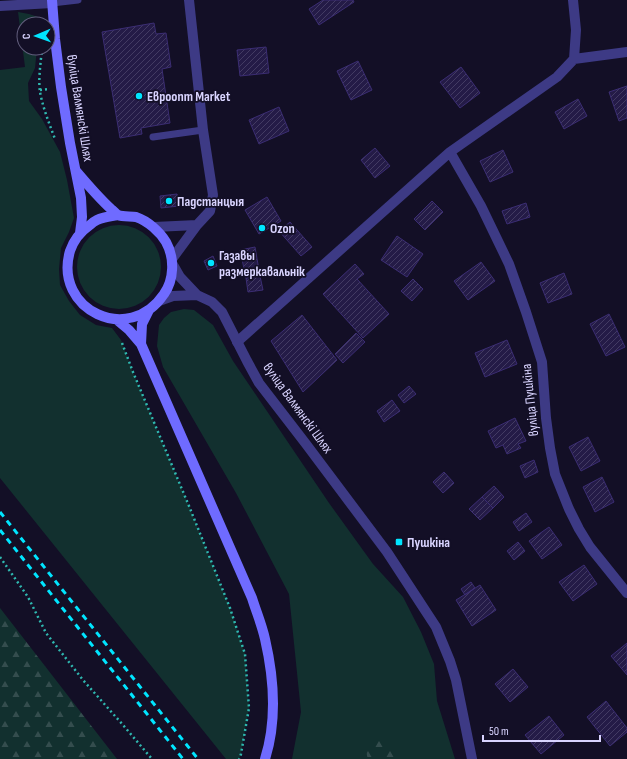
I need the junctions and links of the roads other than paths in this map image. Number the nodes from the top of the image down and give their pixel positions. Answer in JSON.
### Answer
{"nodes":[{"id":1,"x":78,"y":0,"type":"edge"},
{"id":2,"x":189,"y":0,"type":"edge"},
{"id":3,"x":573,"y":0,"type":"edge"},
{"id":4,"x":52,"y":1,"type":"edge"},
{"id":5,"x":0,"y":6,"type":"edge"},
{"id":6,"x":627,"y":52,"type":"edge"},
{"id":7,"x":574,"y":59,"type":"junction"},
{"id":8,"x":203,"y":130,"type":"junction"},
{"id":9,"x":153,"y":137,"type":"dead end"},
{"id":10,"x":450,"y":152,"type":"junction"},
{"id":11,"x":76,"y":171,"type":"junction"},
{"id":12,"x":118,"y":215,"type":"junction"},
{"id":13,"x":197,"y":225,"type":"junction"},
{"id":14,"x":154,"y":227,"type":"junction"},
{"id":15,"x":80,"y":233,"type":"junction"},
{"id":16,"x":172,"y":261,"type":"junction"},
{"id":17,"x":197,"y":295,"type":"junction"},
{"id":18,"x":159,"y":301,"type":"junction"},
{"id":19,"x":149,"y":310,"type":"junction"},
{"id":20,"x":117,"y":320,"type":"junction"},
{"id":21,"x":237,"y":342,"type":"junction"},
{"id":22,"x":141,"y":344,"type":"junction"},
{"id":23,"x":627,"y":593,"type":"edge"},
{"id":24,"x":265,"y":759,"type":"edge"},
{"id":25,"x":472,"y":759,"type":"edge"}],
"edges":[{"from":1,"to":4,"type":"lane"},
{"from":2,"to":8,"type":"street"},
{"from":3,"to":7,"type":"street"},
{"from":4,"to":5,"type":"street"},
{"from":4,"to":11,"type":"main road","name":"вуліца Валмянскі Шлях"},
{"from":6,"to":7,"type":"street"},
{"from":7,"to":10,"type":"street"},
{"from":8,"to":9,"type":"lane"},
{"from":8,"to":13,"type":"street"},
{"from":10,"to":21,"type":"street"},
{"from":10,"to":23,"type":"street","name":"вуліца Пушкіна"},
{"from":11,"to":12,"type":"main road","name":"вуліца Валмянскі Шлях"},
{"from":11,"to":15,"type":"main road"},
{"from":12,"to":14,"type":"main road","name":"вуліца Валмянскі Шлях"},
{"from":12,"to":15,"type":"main road"},
{"from":13,"to":14,"type":"street"},
{"from":13,"to":16,"type":"street"},
{"from":14,"to":16,"type":"main road","name":"вуліца Валмянскі Шлях"},
{"from":15,"to":20,"type":"main road"},
{"from":16,"to":17,"type":"street","name":"вуліца Валмянскі Шлях"},
{"from":16,"to":18,"type":"main road"},
{"from":17,"to":18,"type":"street"},
{"from":17,"to":21,"type":"street","name":"вуліца Валмянскі Шлях"},
{"from":18,"to":19,"type":"main road"},
{"from":19,"to":20,"type":"main road"},
{"from":19,"to":22,"type":"main road"},
{"from":20,"to":22,"type":"main road"},
{"from":21,"to":25,"type":"street","name":"вуліца Валмянскі Шлях"},
{"from":22,"to":24,"type":"main road"}]}
